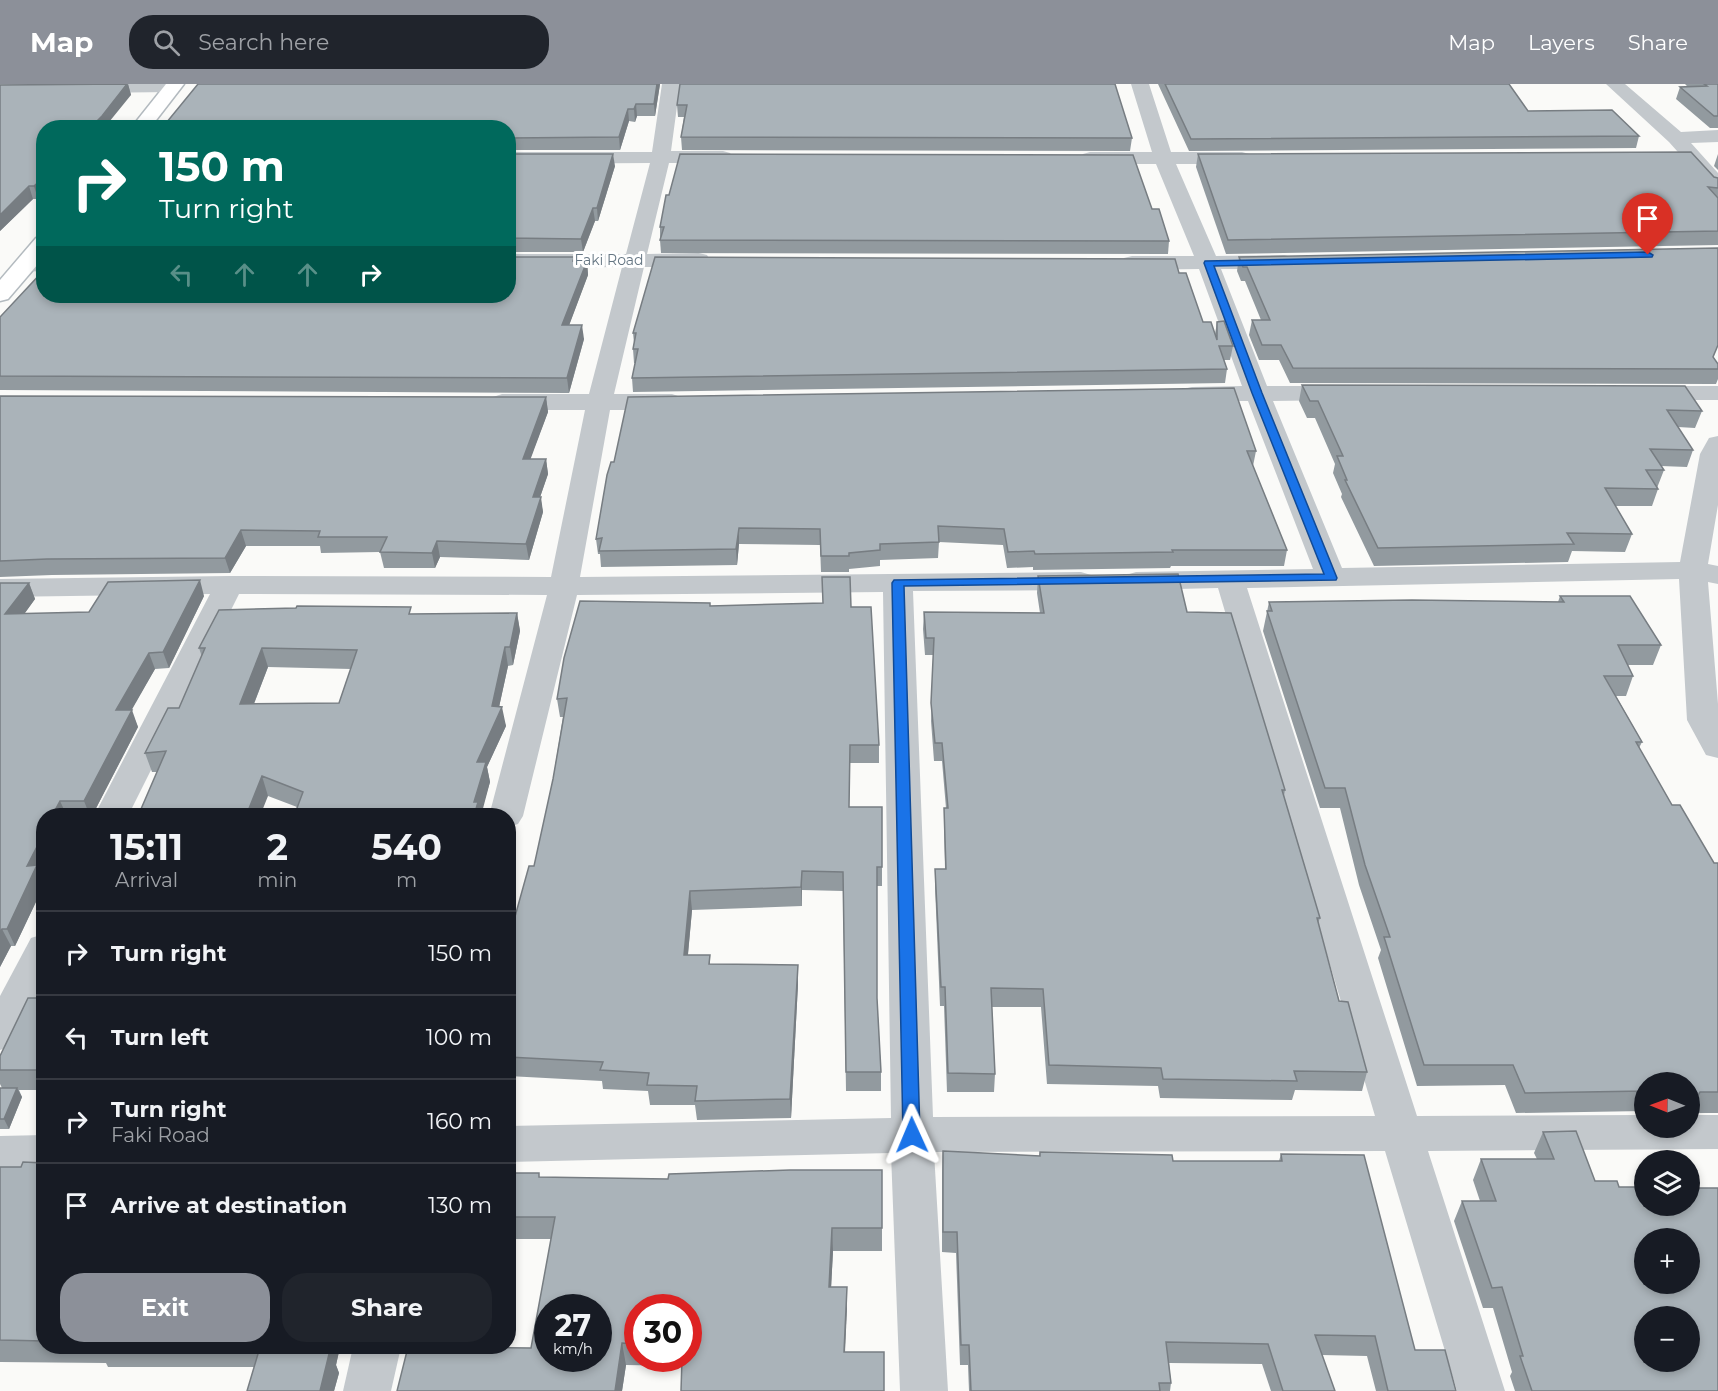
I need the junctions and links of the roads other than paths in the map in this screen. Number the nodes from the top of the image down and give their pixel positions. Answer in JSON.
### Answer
{"nodes":[{"id":1,"x":671,"y":84,"type":"edge"},
{"id":2,"x":1140,"y":84,"type":"edge"},
{"id":3,"x":1615,"y":84,"type":"edge"},
{"id":4,"x":174,"y":86,"type":"edge"},
{"id":5,"x":0,"y":89,"type":"edge"},
{"id":6,"x":146,"y":120,"type":"edge"},
{"id":7,"x":1718,"y":136,"type":"edge"},
{"id":8,"x":1677,"y":138,"type":"junction"},
{"id":9,"x":1667,"y":156,"type":"edge"},
{"id":10,"x":1691,"y":156,"type":"junction"},
{"id":11,"x":661,"y":157,"type":"junction"},
{"id":12,"x":745,"y":157,"type":"edge"},
{"id":13,"x":516,"y":158,"type":"edge"},
{"id":14,"x":1068,"y":158,"type":"edge"},
{"id":15,"x":1260,"y":158,"type":"edge"},
{"id":16,"x":1164,"y":159,"type":"junction"},
{"id":17,"x":1718,"y":185,"type":"edge"},
{"id":18,"x":635,"y":260,"type":"junction"},
{"id":19,"x":719,"y":260,"type":"edge"},
{"id":20,"x":516,"y":261,"type":"edge"},
{"id":21,"x":1303,"y":261,"type":"edge"},
{"id":22,"x":1113,"y":262,"type":"edge"},
{"id":23,"x":1208,"y":263,"type":"junction"},
{"id":24,"x":34,"y":265,"type":"edge"},
{"id":25,"x":0,"y":294,"type":"edge"},
{"id":26,"x":1257,"y":393,"type":"junction"},
{"id":27,"x":1363,"y":393,"type":"edge"},
{"id":28,"x":1623,"y":393,"type":"edge"},
{"id":29,"x":1718,"y":393,"type":"edge"},
{"id":30,"x":1173,"y":394,"type":"edge"},
{"id":31,"x":695,"y":401,"type":"edge"},
{"id":32,"x":479,"y":402,"type":"edge"},
{"id":33,"x":599,"y":403,"type":"junction"},
{"id":34,"x":1718,"y":444,"type":"edge"},
{"id":35,"x":1706,"y":572,"type":"edge"},
{"id":36,"x":1331,"y":578,"type":"junction"},
{"id":37,"x":1230,"y":580,"type":"junction"},
{"id":38,"x":898,"y":583,"type":"junction"},
{"id":39,"x":229,"y":585,"type":"junction"},
{"id":40,"x":564,"y":586,"type":"junction"},
{"id":41,"x":0,"y":588,"type":"edge"},
{"id":42,"x":1718,"y":747,"type":"edge"},
{"id":43,"x":115,"y":808,"type":"edge"},
{"id":44,"x":508,"y":808,"type":"edge"},
{"id":45,"x":36,"y":964,"type":"edge"},
{"id":46,"x":0,"y":1034,"type":"edge"},
{"id":47,"x":1718,"y":1132,"type":"edge"},
{"id":48,"x":1400,"y":1133,"type":"junction"},
{"id":49,"x":912,"y":1135,"type":"junction"},
{"id":50,"x":516,"y":1144,"type":"edge"},
{"id":51,"x":36,"y":1153,"type":"edge"},
{"id":52,"x":0,"y":1154,"type":"edge"},
{"id":53,"x":375,"y":1354,"type":"edge"},
{"id":54,"x":367,"y":1391,"type":"edge"},
{"id":55,"x":924,"y":1391,"type":"edge"},
{"id":56,"x":1481,"y":1391,"type":"edge"}],
"edges":[{"from":1,"to":11,"type":"street"},
{"from":2,"to":16,"type":"street"},
{"from":3,"to":8,"type":"street"},
{"from":4,"to":5,"type":"street"},
{"from":4,"to":6,"type":"street"},
{"from":7,"to":8,"type":"street"},
{"from":8,"to":10,"type":"street"},
{"from":9,"to":10,"type":"street"},
{"from":10,"to":17,"type":"street"},
{"from":11,"to":12,"type":"street"},
{"from":11,"to":13,"type":"street"},
{"from":11,"to":18,"type":"street"},
{"from":14,"to":16,"type":"street"},
{"from":15,"to":16,"type":"street"},
{"from":16,"to":23,"type":"street"},
{"from":18,"to":19,"type":"street","name":"Faki Road"},
{"from":18,"to":20,"type":"street","name":"Faki Road"},
{"from":18,"to":33,"type":"street"},
{"from":21,"to":23,"type":"street"},
{"from":22,"to":23,"type":"street"},
{"from":23,"to":26,"type":"street"},
{"from":24,"to":25,"type":"street"},
{"from":26,"to":27,"type":"street"},
{"from":26,"to":30,"type":"street"},
{"from":26,"to":36,"type":"street"},
{"from":28,"to":29,"type":"street"},
{"from":31,"to":33,"type":"street"},
{"from":32,"to":33,"type":"street"},
{"from":33,"to":40,"type":"street"},
{"from":34,"to":35,"type":"street"},
{"from":35,"to":36,"type":"street"},
{"from":35,"to":42,"type":"street"},
{"from":36,"to":37,"type":"street"},
{"from":37,"to":38,"type":"street"},
{"from":37,"to":48,"type":"street"},
{"from":38,"to":40,"type":"street"},
{"from":38,"to":49,"type":"street"},
{"from":39,"to":40,"type":"street"},
{"from":39,"to":41,"type":"street"},
{"from":39,"to":43,"type":"street"},
{"from":40,"to":44,"type":"street"},
{"from":45,"to":46,"type":"street"},
{"from":47,"to":48,"type":"street"},
{"from":48,"to":49,"type":"street"},
{"from":48,"to":56,"type":"street"},
{"from":49,"to":50,"type":"street"},
{"from":49,"to":55,"type":"street"},
{"from":51,"to":52,"type":"street"},
{"from":53,"to":54,"type":"street"}]}
